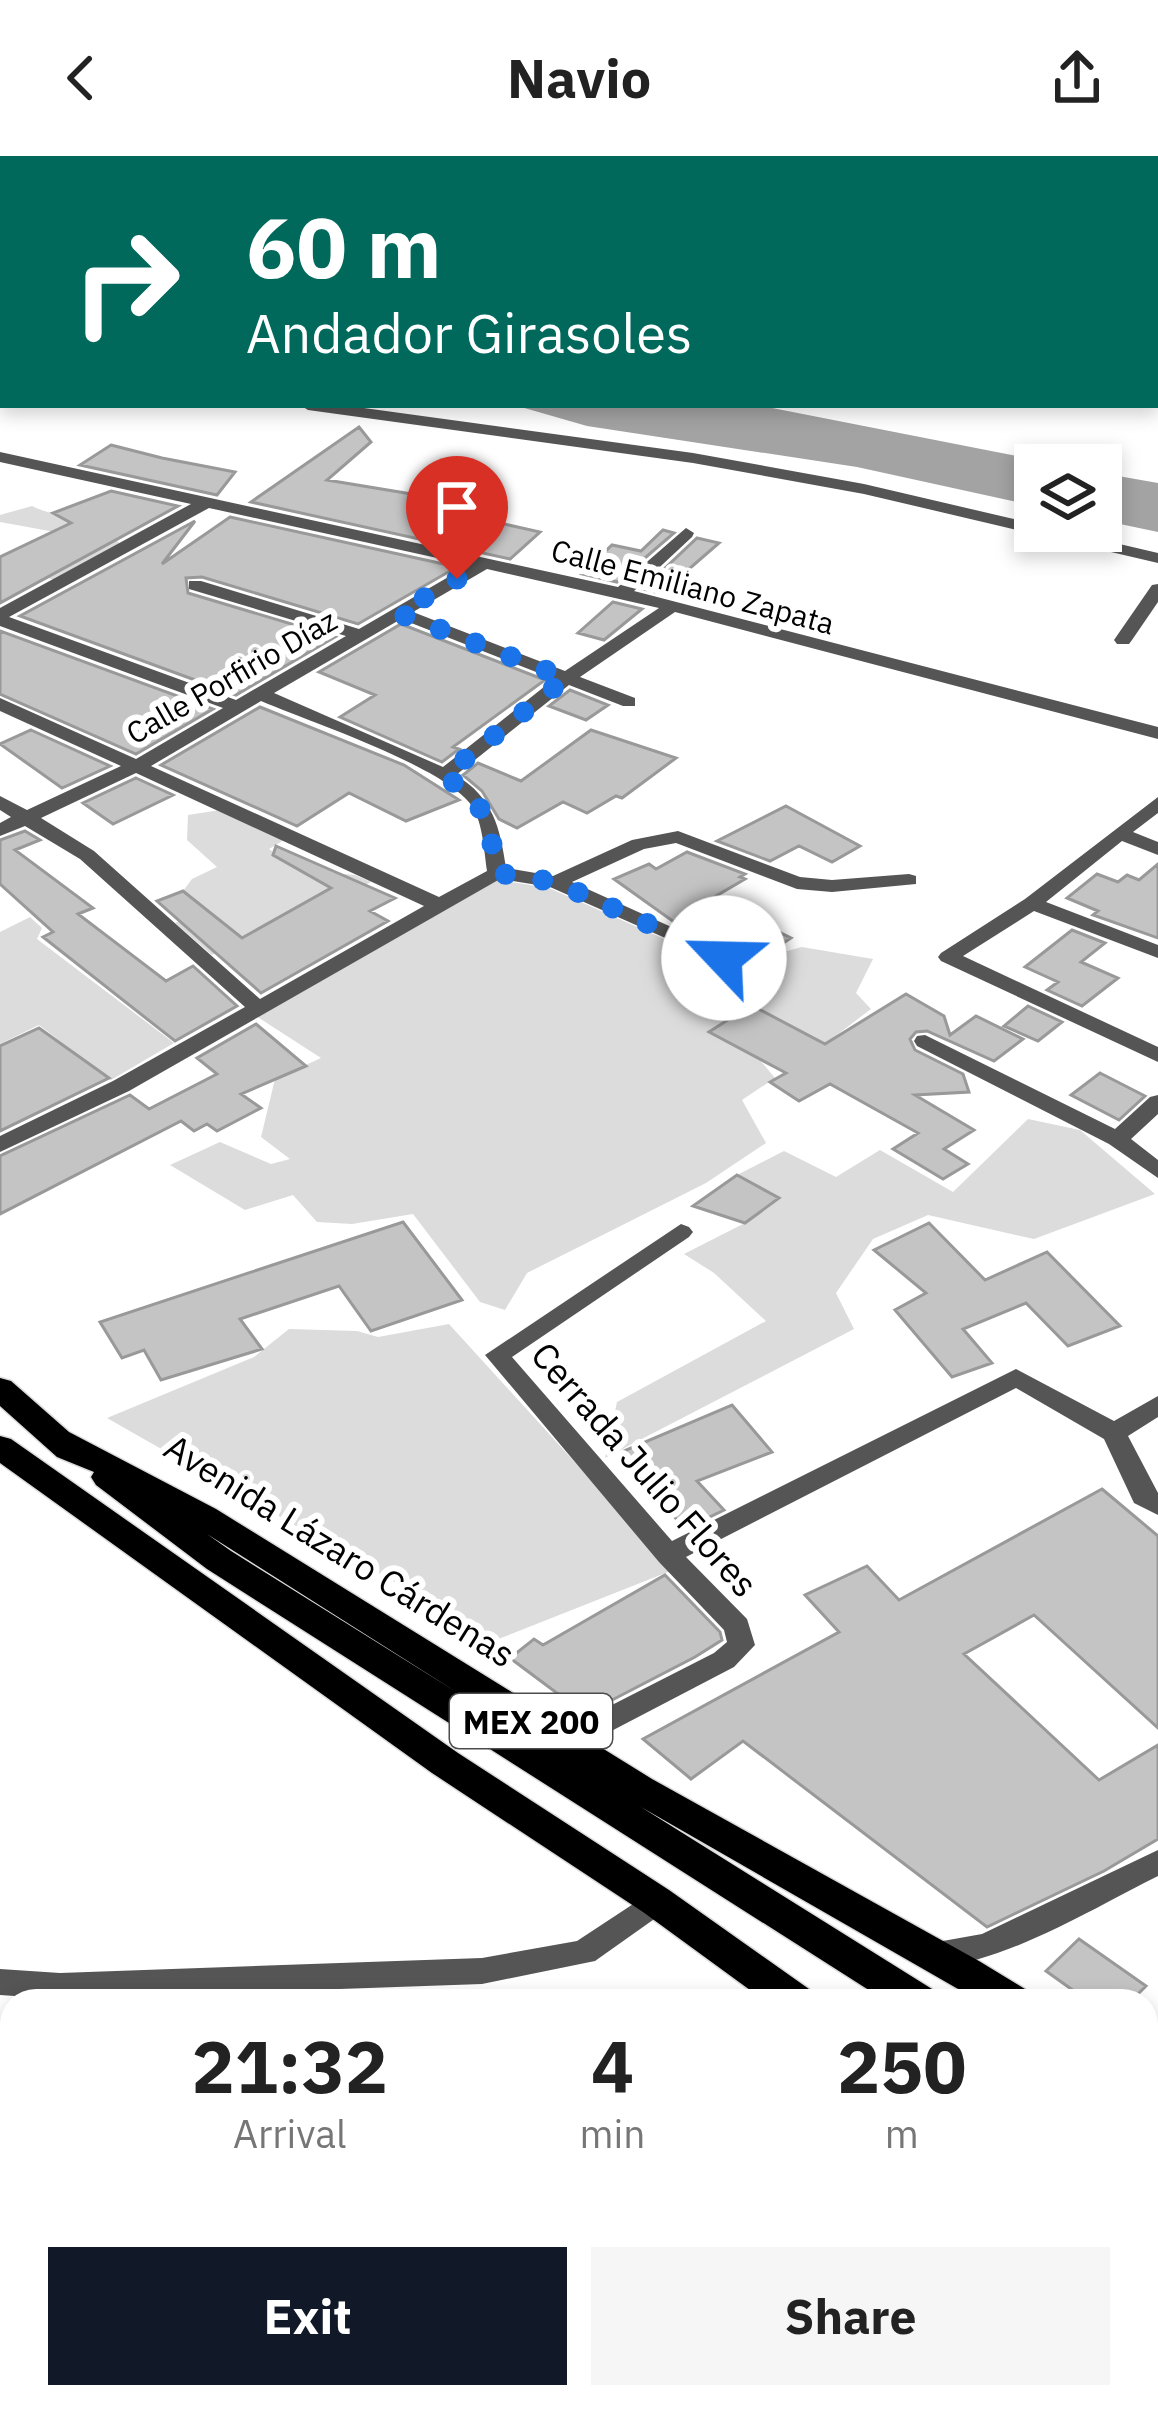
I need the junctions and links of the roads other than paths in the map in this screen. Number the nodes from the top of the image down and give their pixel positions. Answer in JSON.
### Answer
{"nodes":[{"id":1,"x":330,"y":408,"type":"edge"},
{"id":2,"x":0,"y":457,"type":"edge"},
{"id":3,"x":205,"y":503,"type":"junction"},
{"id":4,"x":1014,"y":524,"type":"edge"},
{"id":5,"x":686,"y":533,"type":"dead end"},
{"id":6,"x":1122,"y":550,"type":"edge"},
{"id":7,"x":1158,"y":558,"type":"edge"},
{"id":8,"x":486,"y":562,"type":"junction"},
{"id":9,"x":195,"y":585,"type":"dead end"},
{"id":10,"x":1158,"y":589,"type":"edge"},
{"id":11,"x":622,"y":593,"type":"junction"},
{"id":12,"x":670,"y":608,"type":"junction"},
{"id":13,"x":398,"y":613,"type":"junction"},
{"id":14,"x":0,"y":618,"type":"edge"},
{"id":15,"x":361,"y":634,"type":"junction"},
{"id":16,"x":1123,"y":640,"type":"dead end"},
{"id":17,"x":566,"y":678,"type":"junction"},
{"id":18,"x":260,"y":694,"type":"junction"},
{"id":19,"x":629,"y":702,"type":"dead end"},
{"id":20,"x":0,"y":704,"type":"edge"},
{"id":21,"x":237,"y":707,"type":"junction"},
{"id":22,"x":1158,"y":733,"type":"edge"},
{"id":23,"x":139,"y":765,"type":"junction"},
{"id":24,"x":444,"y":776,"type":"junction"},
{"id":25,"x":0,"y":802,"type":"edge"},
{"id":26,"x":1158,"y":803,"type":"edge"},
{"id":27,"x":30,"y":819,"type":"junction"},
{"id":28,"x":0,"y":830,"type":"edge"},
{"id":29,"x":1123,"y":835,"type":"junction"},
{"id":30,"x":1158,"y":849,"type":"edge"},
{"id":31,"x":497,"y":873,"type":"junction"},
{"id":32,"x":909,"y":880,"type":"dead end"},
{"id":33,"x":555,"y":882,"type":"junction"},
{"id":34,"x":1032,"y":903,"type":"junction"},
{"id":35,"x":439,"y":905,"type":"junction"},
{"id":36,"x":1158,"y":952,"type":"edge"},
{"id":37,"x":724,"y":958,"type":"dead end"},
{"id":38,"x":258,"y":1008,"type":"junction"},
{"id":39,"x":925,"y":1041,"type":"dead end"},
{"id":40,"x":1158,"y":1055,"type":"edge"},
{"id":41,"x":1158,"y":1102,"type":"edge"},
{"id":42,"x":1117,"y":1139,"type":"junction"},
{"id":43,"x":0,"y":1145,"type":"edge"},
{"id":44,"x":1158,"y":1171,"type":"edge"},
{"id":45,"x":681,"y":1232,"type":"dead end"},
{"id":46,"x":0,"y":1389,"type":"edge"},
{"id":47,"x":1158,"y":1405,"type":"edge"},
{"id":48,"x":1114,"y":1433,"type":"junction"},
{"id":49,"x":54,"y":1438,"type":"junction"},
{"id":50,"x":0,"y":1448,"type":"edge"},
{"id":51,"x":1158,"y":1505,"type":"edge"},
{"id":52,"x":668,"y":1555,"type":"junction"},
{"id":53,"x":565,"y":1742,"type":"junction"},
{"id":54,"x":1158,"y":1862,"type":"edge"},
{"id":55,"x":656,"y":1901,"type":"junction"},
{"id":56,"x":937,"y":1953,"type":"junction"},
{"id":57,"x":0,"y":1982,"type":"edge"},
{"id":58,"x":778,"y":1989,"type":"edge"},
{"id":59,"x":899,"y":1989,"type":"edge"},
{"id":60,"x":992,"y":1989,"type":"edge"}],
"edges":[{"from":1,"to":4,"type":"street"},
{"from":2,"to":3,"type":"street","name":"Calle Emiliano Zapata"},
{"from":3,"to":8,"type":"street","name":"Calle Emiliano Zapata"},
{"from":3,"to":14,"type":"street"},
{"from":5,"to":11,"type":"street"},
{"from":6,"to":7,"type":"street"},
{"from":8,"to":11,"type":"street","name":"Calle Emiliano Zapata"},
{"from":8,"to":13,"type":"street","name":"Calle Porfirio Díaz"},
{"from":9,"to":15,"type":"street"},
{"from":10,"to":16,"type":"street"},
{"from":11,"to":12,"type":"street","name":"Calle Emiliano Zapata"},
{"from":12,"to":17,"type":"street"},
{"from":12,"to":22,"type":"street","name":"Calle Emiliano Zapata"},
{"from":13,"to":15,"type":"street","name":"Calle Porfirio Díaz"},
{"from":13,"to":17,"type":"street"},
{"from":14,"to":21,"type":"street"},
{"from":15,"to":18,"type":"street","name":"Calle Porfirio Díaz"},
{"from":17,"to":19,"type":"street"},
{"from":17,"to":24,"type":"street"},
{"from":18,"to":21,"type":"street","name":"Calle Porfirio Díaz"},
{"from":18,"to":24,"type":"street"},
{"from":20,"to":23,"type":"street"},
{"from":21,"to":23,"type":"street","name":"Calle Porfirio Díaz"},
{"from":23,"to":27,"type":"street","name":"Calle Porfirio Díaz"},
{"from":23,"to":35,"type":"street"},
{"from":24,"to":31,"type":"street"},
{"from":25,"to":27,"type":"street"},
{"from":26,"to":29,"type":"street"},
{"from":27,"to":28,"type":"street","name":"Calle Porfirio Díaz"},
{"from":27,"to":38,"type":"street"},
{"from":29,"to":30,"type":"street"},
{"from":29,"to":34,"type":"street"},
{"from":31,"to":33,"type":"street"},
{"from":31,"to":35,"type":"street"},
{"from":32,"to":33,"type":"street"},
{"from":33,"to":37,"type":"street"},
{"from":34,"to":36,"type":"street"},
{"from":34,"to":40,"type":"street"},
{"from":35,"to":38,"type":"street"},
{"from":38,"to":43,"type":"street"},
{"from":39,"to":42,"type":"street"},
{"from":41,"to":42,"type":"street"},
{"from":42,"to":44,"type":"street"},
{"from":45,"to":52,"type":"street","name":"Cerrada Julio Flores"},
{"from":46,"to":49,"type":"main road","name":"Avenida Lázaro Cárdenas","number":"MEX 200"},
{"from":47,"to":48,"type":"street"},
{"from":48,"to":51,"type":"street"},
{"from":48,"to":52,"type":"street"},
{"from":49,"to":53,"type":"main road","name":"Avenida Lázaro Cárdenas","number":"MEX 200"},
{"from":49,"to":59,"type":"main road","name":"Avenida Lázaro Cárdenas","number":"MEX 200"},
{"from":50,"to":55,"type":"main road","number":"MEX 200"},
{"from":52,"to":53,"type":"street","name":"Cerrada Julio Flores"},
{"from":53,"to":56,"type":"main road","name":"Avenida Lázaro Cárdenas","number":"MEX 200"},
{"from":54,"to":56,"type":"street"},
{"from":55,"to":57,"type":"street"},
{"from":55,"to":58,"type":"main road","number":"MEX 200"},
{"from":56,"to":60,"type":"main road","name":"Avenida Lázaro Cárdenas","number":"MEX 200"}]}
